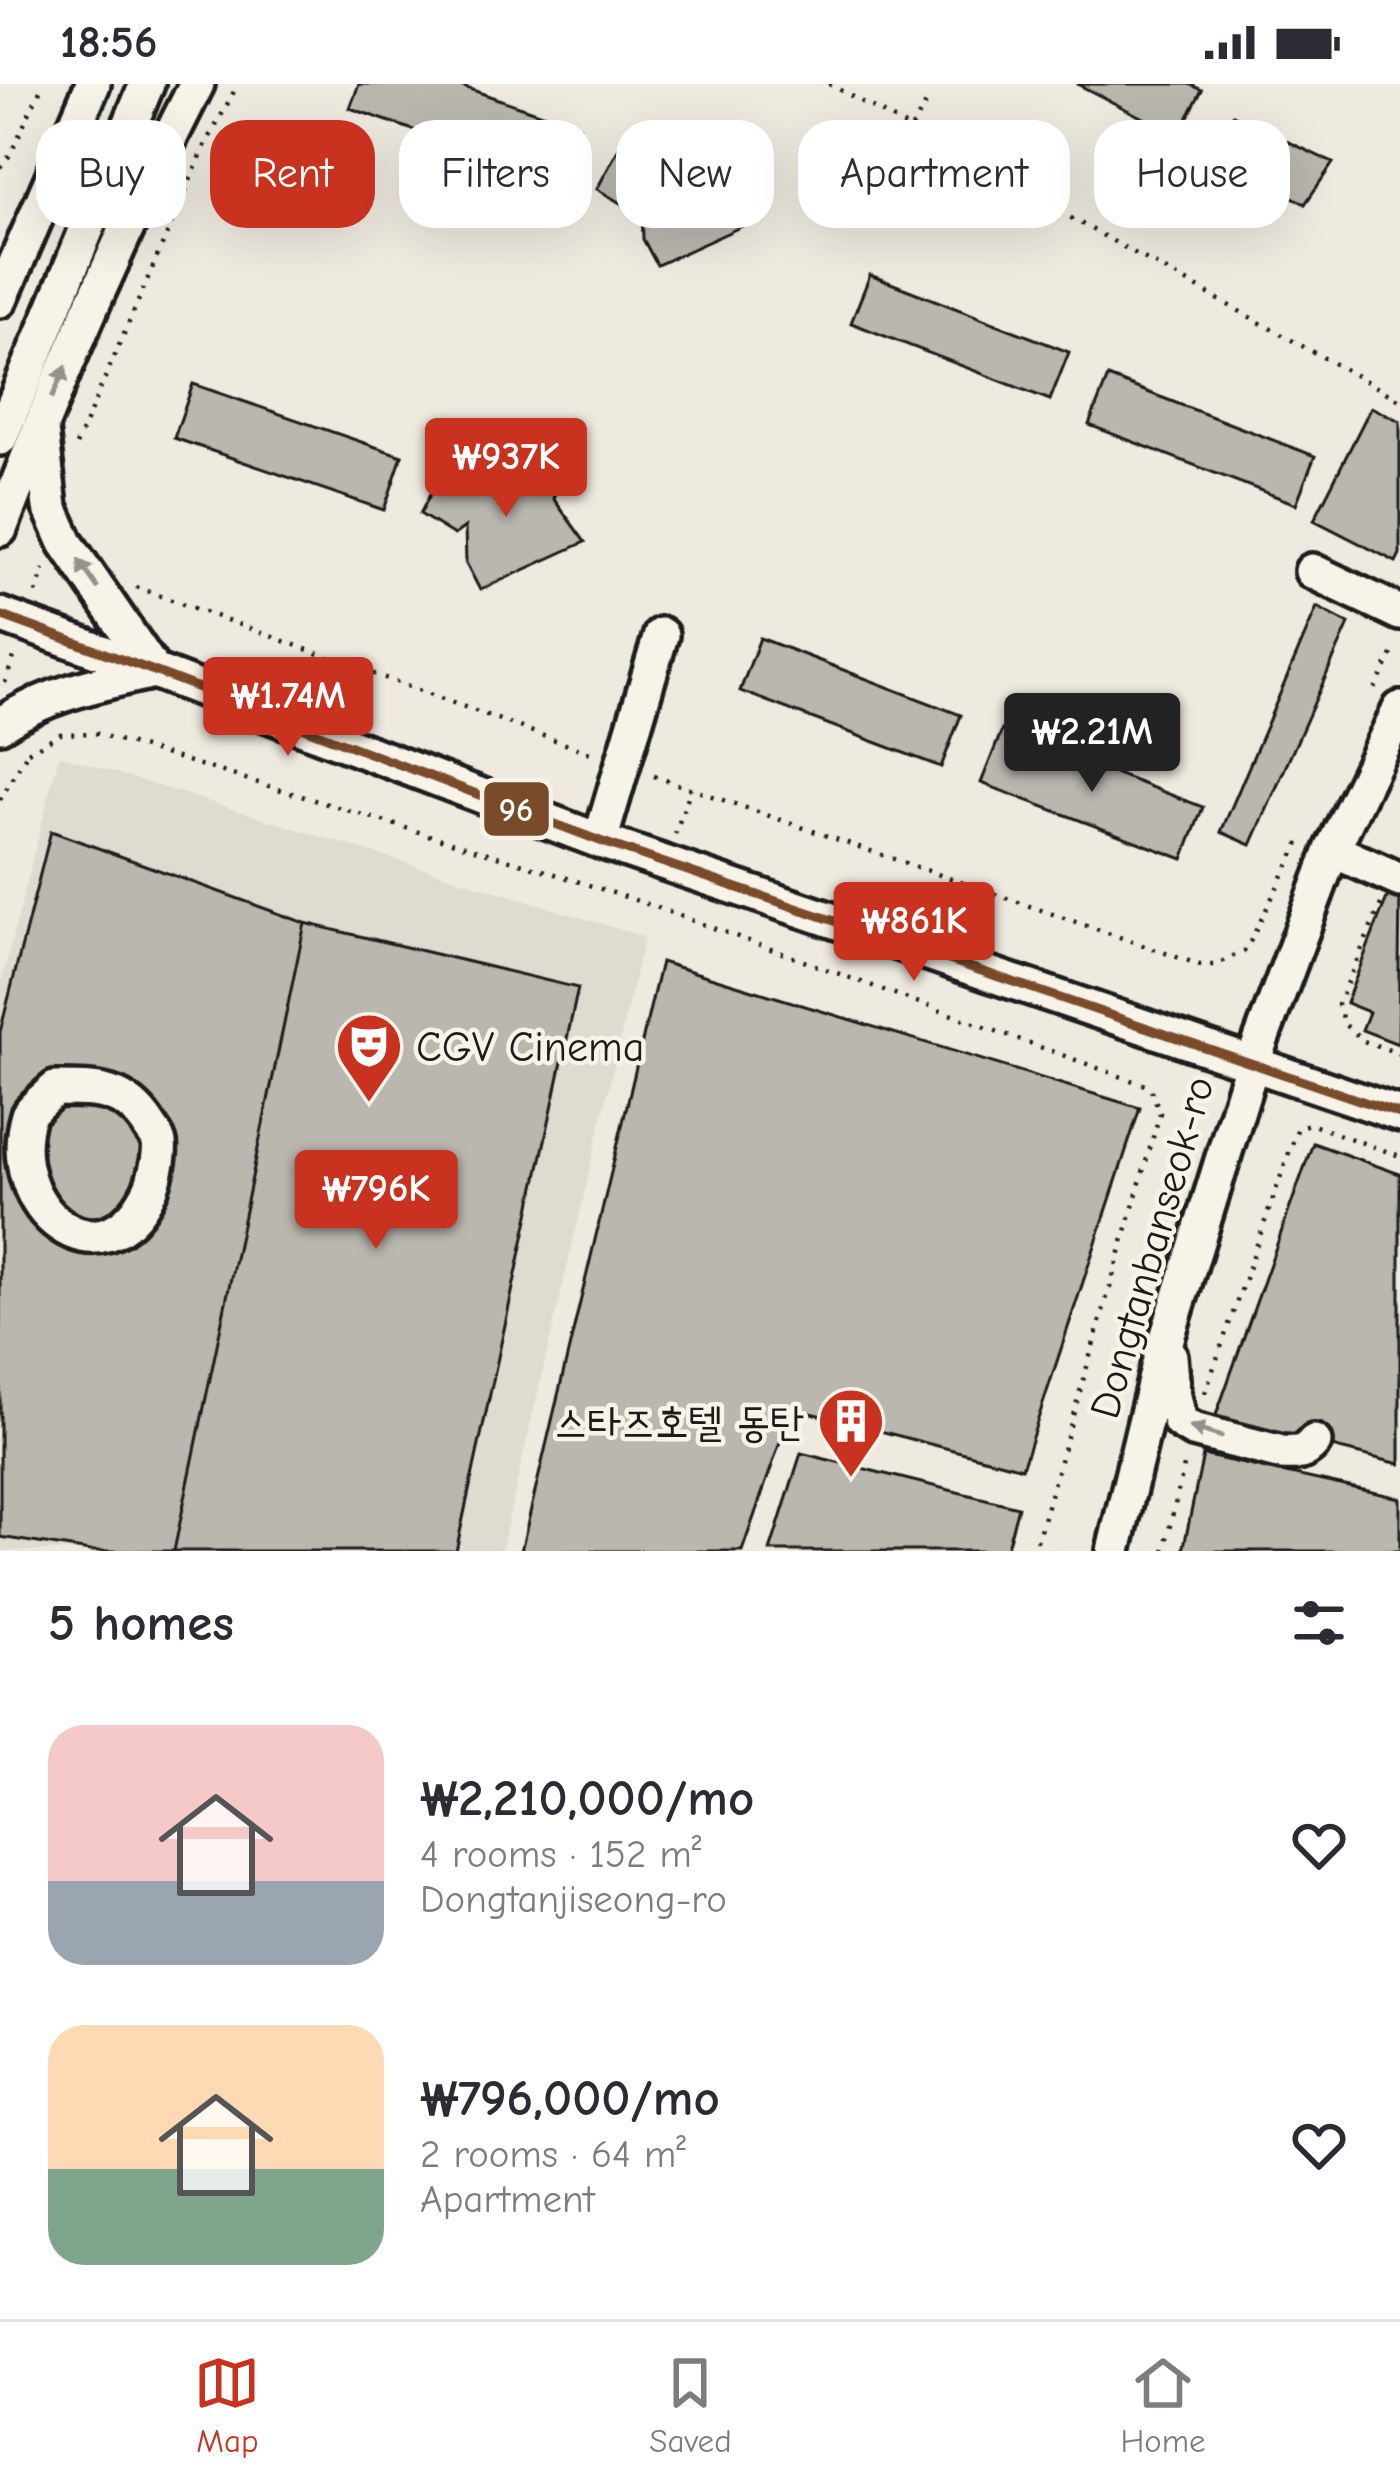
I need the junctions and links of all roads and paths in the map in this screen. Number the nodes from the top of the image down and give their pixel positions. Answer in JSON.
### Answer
{"nodes":[{"id":1,"x":43,"y":84,"type":"edge"},
{"id":2,"x":94,"y":84,"type":"edge"},
{"id":3,"x":125,"y":84,"type":"edge"},
{"id":4,"x":147,"y":84,"type":"edge"},
{"id":5,"x":197,"y":84,"type":"edge"},
{"id":6,"x":238,"y":84,"type":"edge"},
{"id":7,"x":829,"y":84,"type":"edge"},
{"id":8,"x":927,"y":102,"type":"dead end"},
{"id":9,"x":893,"y":120,"type":"edge"},
{"id":10,"x":917,"y":120,"type":"edge"},
{"id":11,"x":0,"y":167,"type":"edge"},
{"id":12,"x":1070,"y":218,"type":"edge"},
{"id":13,"x":0,"y":300,"type":"edge"},
{"id":14,"x":0,"y":392,"type":"edge"},
{"id":15,"x":1400,"y":400,"type":"edge"},
{"id":16,"x":40,"y":425,"type":"junction"},
{"id":17,"x":0,"y":438,"type":"edge"},
{"id":18,"x":75,"y":446,"type":"dead end"},
{"id":19,"x":0,"y":530,"type":"edge"},
{"id":20,"x":1312,"y":571,"type":"dead end"},
{"id":21,"x":135,"y":586,"type":"dead end"},
{"id":22,"x":1400,"y":613,"type":"edge"},
{"id":23,"x":0,"y":615,"type":"edge"},
{"id":24,"x":661,"y":635,"type":"dead end"},
{"id":25,"x":1400,"y":638,"type":"edge"},
{"id":26,"x":154,"y":670,"type":"junction"},
{"id":27,"x":1385,"y":704,"type":"edge"},
{"id":28,"x":0,"y":725,"type":"edge"},
{"id":29,"x":28,"y":752,"type":"dead end"},
{"id":30,"x":623,"y":765,"type":"junction"},
{"id":31,"x":1308,"y":825,"type":"dead end"},
{"id":32,"x":600,"y":841,"type":"junction"},
{"id":33,"x":1332,"y":850,"type":"junction"},
{"id":34,"x":1396,"y":879,"type":"edge"},
{"id":35,"x":1400,"y":1054,"type":"edge"},
{"id":36,"x":1252,"y":1064,"type":"junction"},
{"id":37,"x":1400,"y":1114,"type":"edge"},
{"id":38,"x":6,"y":1147,"type":"edge"},
{"id":39,"x":1400,"y":1156,"type":"edge"},
{"id":40,"x":1168,"y":1336,"type":"junction"},
{"id":41,"x":1193,"y":1430,"type":"junction"},
{"id":42,"x":1314,"y":1442,"type":"dead end"},
{"id":43,"x":1034,"y":1551,"type":"edge"},
{"id":44,"x":1114,"y":1551,"type":"edge"},
{"id":45,"x":1164,"y":1551,"type":"edge"}],
"edges":[{"from":1,"to":11,"type":"path"},
{"from":2,"to":13,"type":"street"},
{"from":3,"to":14,"type":"street"},
{"from":4,"to":17,"type":"street"},
{"from":16,"to":5,"type":"street","one_way":true},
{"from":6,"to":18,"type":"path"},
{"from":7,"to":9,"type":"path"},
{"from":8,"to":10,"type":"path"},
{"from":12,"to":15,"type":"path"},
{"from":16,"to":19,"type":"street"},
{"from":26,"to":16,"type":"street","one_way":true},
{"from":20,"to":22,"type":"street"},
{"from":21,"to":30,"type":"path"},
{"from":23,"to":26,"type":"street"},
{"from":24,"to":30,"type":"street"},
{"from":25,"to":27,"type":"path"},
{"from":26,"to":28,"type":"street"},
{"from":26,"to":32,"type":"street"},
{"from":27,"to":33,"type":"street","name":"Dongtanbanseok-ro"},
{"from":29,"to":43,"type":"path"},
{"from":30,"to":31,"type":"path"},
{"from":30,"to":32,"type":"street"},
{"from":32,"to":36,"type":"street"},
{"from":33,"to":34,"type":"street"},
{"from":33,"to":36,"type":"street","name":"Dongtanbanseok-ro"},
{"from":34,"to":35,"type":"path"},
{"from":36,"to":37,"type":"street"},
{"from":36,"to":40,"type":"street","name":"Dongtanbanseok-ro"},
{"from":38,"to":38,"type":"street"},
{"from":39,"to":41,"type":"path"},
{"from":40,"to":41,"type":"street"},
{"from":40,"to":44,"type":"street","name":"Dongtanbanseok-ro"},
{"from":42,"to":41,"type":"street","one_way":true},
{"from":41,"to":45,"type":"path"}]}
